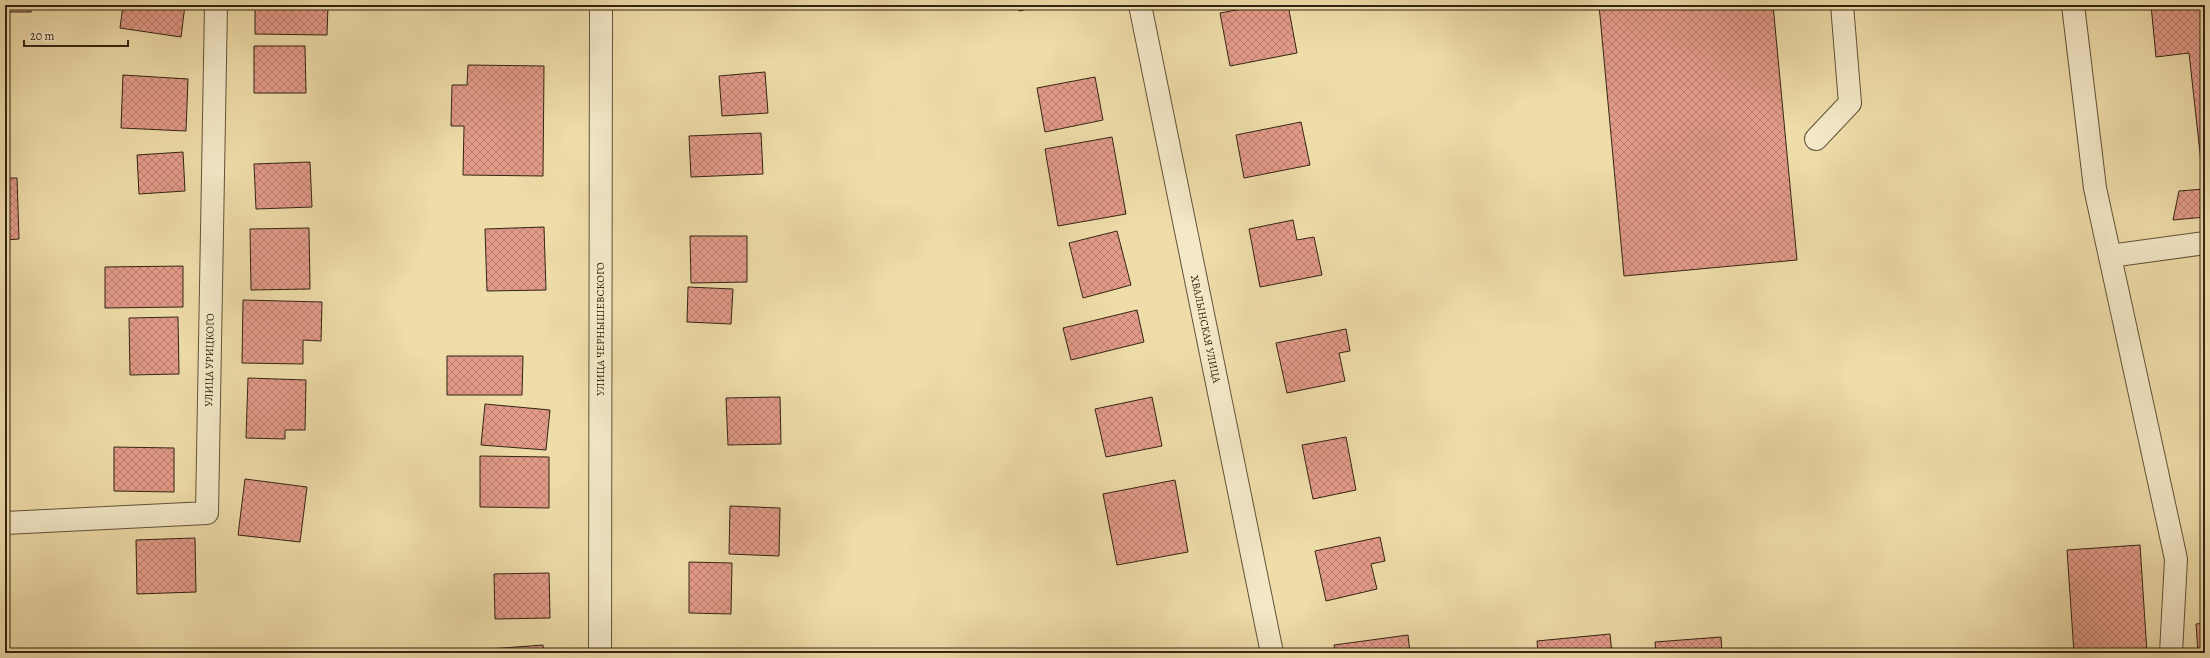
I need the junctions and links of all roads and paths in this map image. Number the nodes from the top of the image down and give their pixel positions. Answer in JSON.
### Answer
{"nodes":[{"id":1,"x":216,"y":5,"type":"edge"},
{"id":2,"x":601,"y":5,"type":"edge"},
{"id":3,"x":1140,"y":5,"type":"edge"},
{"id":4,"x":1842,"y":5,"type":"edge"},
{"id":5,"x":2073,"y":5,"type":"edge"},
{"id":6,"x":1816,"y":139,"type":"dead end"},
{"id":7,"x":2205,"y":243,"type":"edge"},
{"id":8,"x":2110,"y":256,"type":"junction"},
{"id":9,"x":5,"y":523,"type":"edge"},
{"id":10,"x":600,"y":653,"type":"edge"},
{"id":11,"x":1272,"y":653,"type":"edge"},
{"id":12,"x":2171,"y":653,"type":"edge"}],
"edges":[{"from":1,"to":9,"type":"street","name":"УЛИЦА УРИЦКОГО"},
{"from":2,"to":10,"type":"street","name":"УЛИЦА ЧЕРНЫШЕВСКОГО"},
{"from":3,"to":11,"type":"street","name":"ХВАЛЫНСКАЯ УЛИЦА"},
{"from":4,"to":6,"type":"street"},
{"from":5,"to":8,"type":"street"},
{"from":7,"to":8,"type":"street"},
{"from":8,"to":12,"type":"street"}]}
